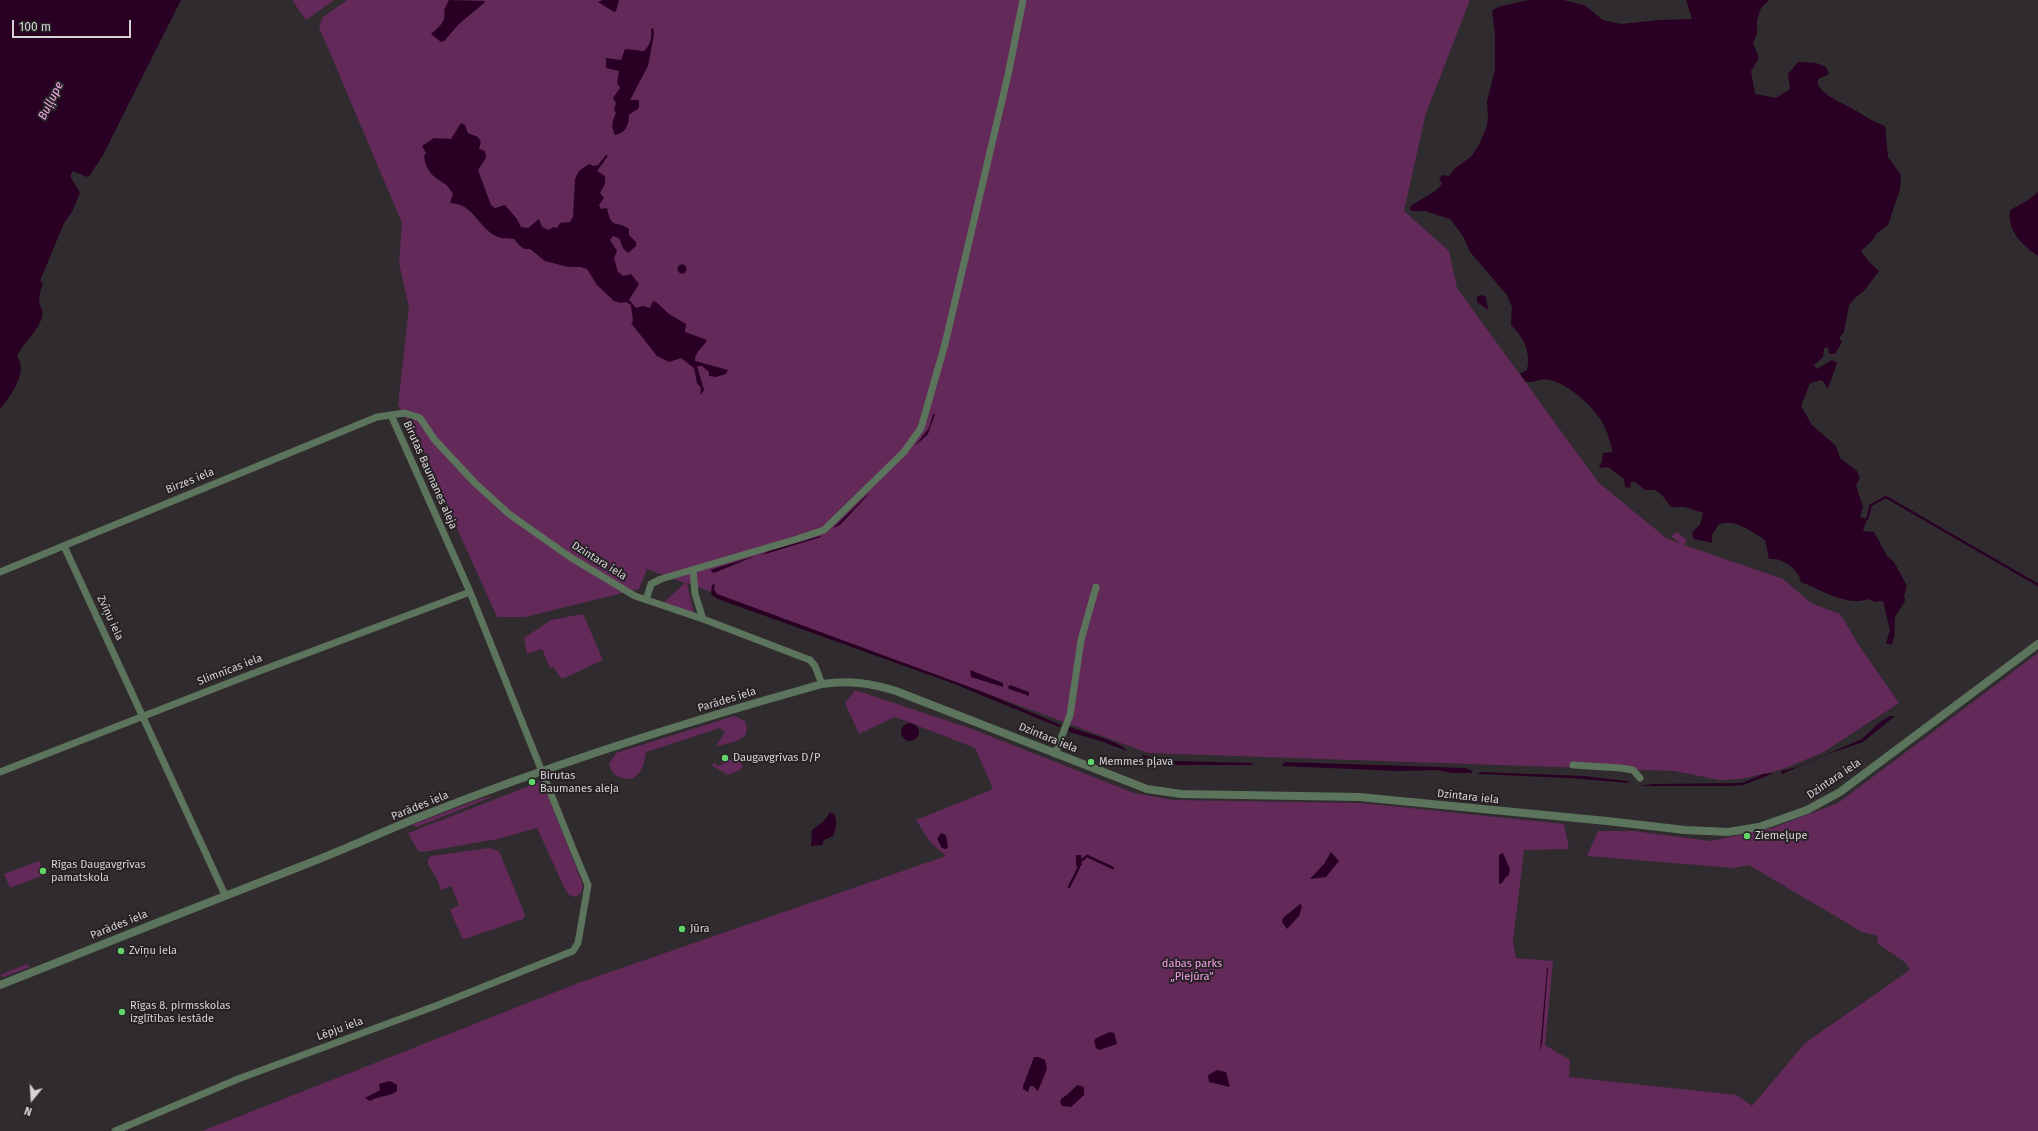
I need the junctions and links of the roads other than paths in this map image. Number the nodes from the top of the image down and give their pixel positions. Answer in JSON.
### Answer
{"nodes":[{"id":1,"x":1023,"y":0,"type":"edge"},
{"id":2,"x":391,"y":415,"type":"junction"},
{"id":3,"x":64,"y":546,"type":"junction"},
{"id":4,"x":693,"y":570,"type":"junction"},
{"id":5,"x":0,"y":572,"type":"edge"},
{"id":6,"x":1096,"y":587,"type":"dead end"},
{"id":7,"x":470,"y":592,"type":"junction"},
{"id":8,"x":646,"y":600,"type":"junction"},
{"id":9,"x":703,"y":619,"type":"junction"},
{"id":10,"x":2038,"y":644,"type":"edge"},
{"id":11,"x":858,"y":682,"type":"joint"},
{"id":12,"x":822,"y":684,"type":"junction"},
{"id":13,"x":143,"y":716,"type":"junction"},
{"id":14,"x":1055,"y":754,"type":"junction"},
{"id":15,"x":1573,"y":765,"type":"dead end"},
{"id":16,"x":543,"y":771,"type":"junction"},
{"id":17,"x":0,"y":772,"type":"edge"},
{"id":18,"x":1640,"y":778,"type":"dead end"},
{"id":19,"x":225,"y":895,"type":"junction"},
{"id":20,"x":572,"y":951,"type":"joint"},
{"id":21,"x":0,"y":985,"type":"edge"},
{"id":22,"x":115,"y":1131,"type":"edge"}],
"edges":[{"from":1,"to":4,"type":"street"},
{"from":2,"to":3,"type":"street","name":"Birzes iela"},
{"from":2,"to":7,"type":"street","name":"Birutas Baumanes aleja"},
{"from":2,"to":8,"type":"street","name":"Dzintara iela"},
{"from":3,"to":5,"type":"street","name":"Birzes iela"},
{"from":3,"to":13,"type":"street","name":"Zvīņu iela"},
{"from":4,"to":8,"type":"street"},
{"from":4,"to":9,"type":"street"},
{"from":6,"to":14,"type":"street"},
{"from":7,"to":13,"type":"street","name":"Slimnīcas iela"},
{"from":7,"to":16,"type":"street","name":"Birutas Baumanes aleja"},
{"from":8,"to":9,"type":"street","name":"Dzintara iela"},
{"from":9,"to":12,"type":"street","name":"Dzintara iela"},
{"from":10,"to":14,"type":"street","name":"Dzintara iela"},
{"from":11,"to":12,"type":"street","name":"Parādes iela"},
{"from":11,"to":14,"type":"street","name":"Dzintara iela"},
{"from":12,"to":16,"type":"street","name":"Parādes iela"},
{"from":13,"to":17,"type":"street","name":"Slimnīcas iela"},
{"from":13,"to":19,"type":"street","name":"Zvīņu iela"},
{"from":15,"to":18,"type":"street"},
{"from":16,"to":19,"type":"street","name":"Parādes iela"},
{"from":16,"to":20,"type":"street","name":"Birutas Baumanes aleja"},
{"from":19,"to":21,"type":"street","name":"Parādes iela"},
{"from":20,"to":22,"type":"street","name":"Lēpju iela"}]}
